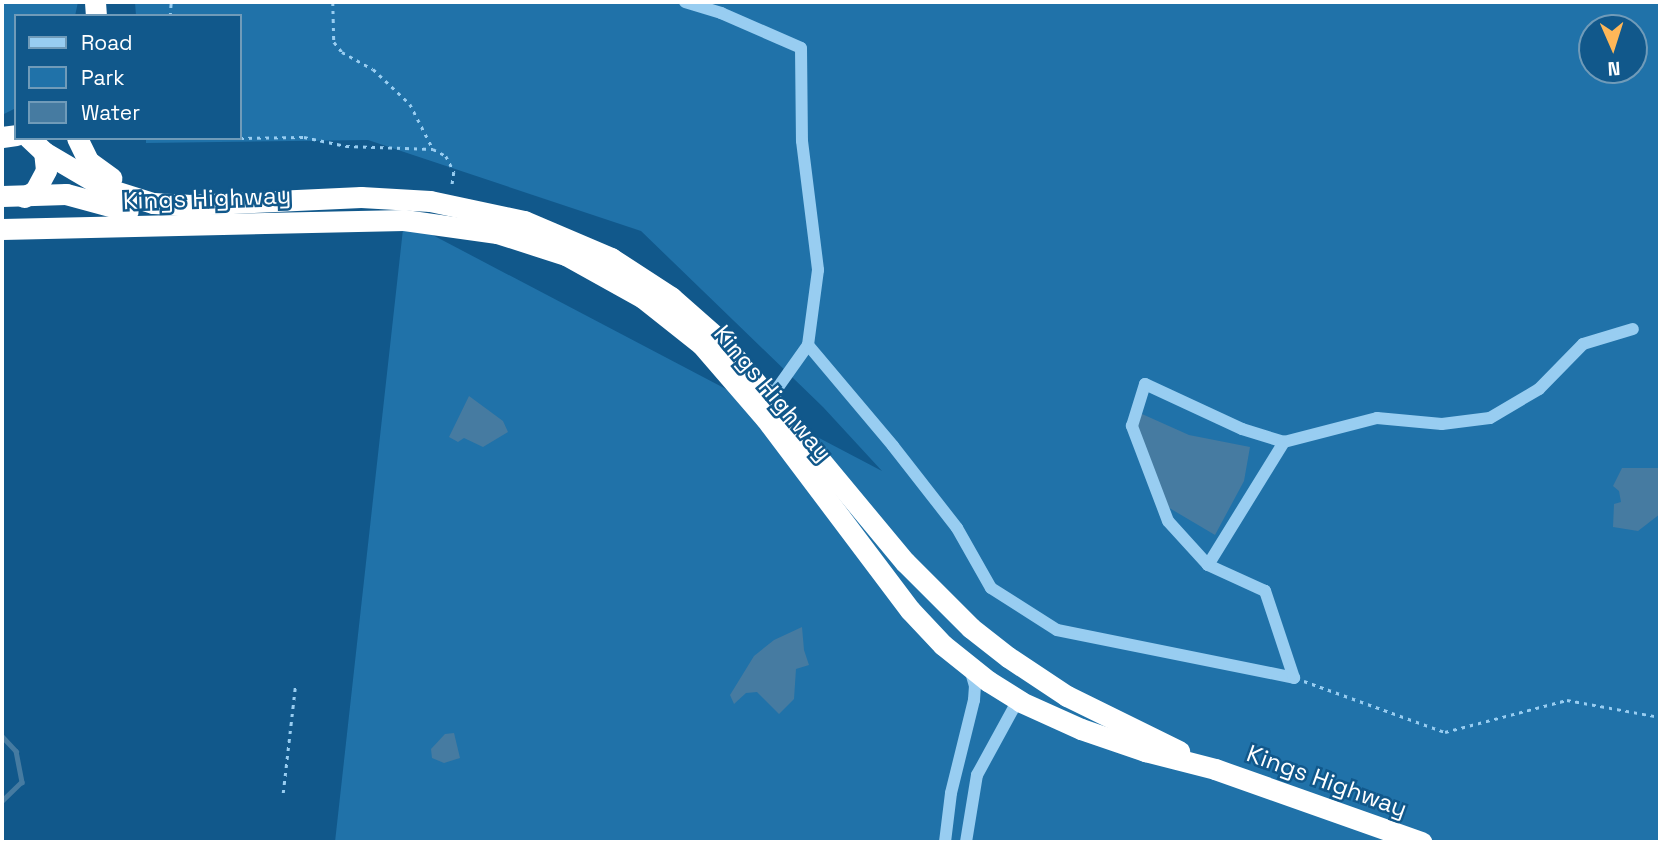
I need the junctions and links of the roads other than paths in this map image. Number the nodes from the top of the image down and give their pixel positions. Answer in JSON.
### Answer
{"nodes":[{"id":1,"x":685,"y":2,"type":"edge"},
{"id":2,"x":78,"y":140,"type":"edge"},
{"id":3,"x":36,"y":145,"type":"edge"},
{"id":4,"x":8,"y":197,"type":"edge"},
{"id":5,"x":218,"y":202,"type":"junction"},
{"id":6,"x":325,"y":220,"type":"junction"},
{"id":7,"x":2,"y":229,"type":"edge"},
{"id":8,"x":1633,"y":329,"type":"dead end"},
{"id":9,"x":808,"y":345,"type":"junction"},
{"id":10,"x":771,"y":397,"type":"junction"},
{"id":11,"x":1284,"y":442,"type":"junction"},
{"id":12,"x":1208,"y":565,"type":"junction"},
{"id":13,"x":954,"y":612,"type":"junction"},
{"id":14,"x":970,"y":668,"type":"junction"},
{"id":15,"x":1018,"y":700,"type":"junction"},
{"id":16,"x":1215,"y":769,"type":"junction"},
{"id":17,"x":945,"y":842,"type":"edge"},
{"id":18,"x":966,"y":842,"type":"edge"},
{"id":19,"x":1421,"y":842,"type":"edge"}],
"edges":[{"from":1,"to":9,"type":"street"},
{"from":2,"to":5,"type":"highway"},
{"from":3,"to":4,"type":"highway"},
{"from":3,"to":5,"type":"highway","name":"Kings Highway"},
{"from":4,"to":6,"type":"highway"},
{"from":5,"to":10,"type":"highway","name":"Kings Highway"},
{"from":6,"to":7,"type":"highway","name":"Kings Highway"},
{"from":6,"to":14,"type":"highway","name":"Kings Highway"},
{"from":8,"to":11,"type":"street"},
{"from":9,"to":10,"type":"street"},
{"from":9,"to":12,"type":"street"},
{"from":10,"to":13,"type":"highway","name":"Kings Highway"},
{"from":11,"to":12,"type":"street"},
{"from":11,"to":12,"type":"street"},
{"from":13,"to":15,"type":"highway"},
{"from":13,"to":16,"type":"highway","name":"Kings Highway"},
{"from":14,"to":15,"type":"highway","name":"Kings Highway"},
{"from":14,"to":17,"type":"street"},
{"from":15,"to":16,"type":"highway","name":"Kings Highway"},
{"from":15,"to":18,"type":"street"},
{"from":16,"to":19,"type":"highway","name":"Kings Highway"}]}
